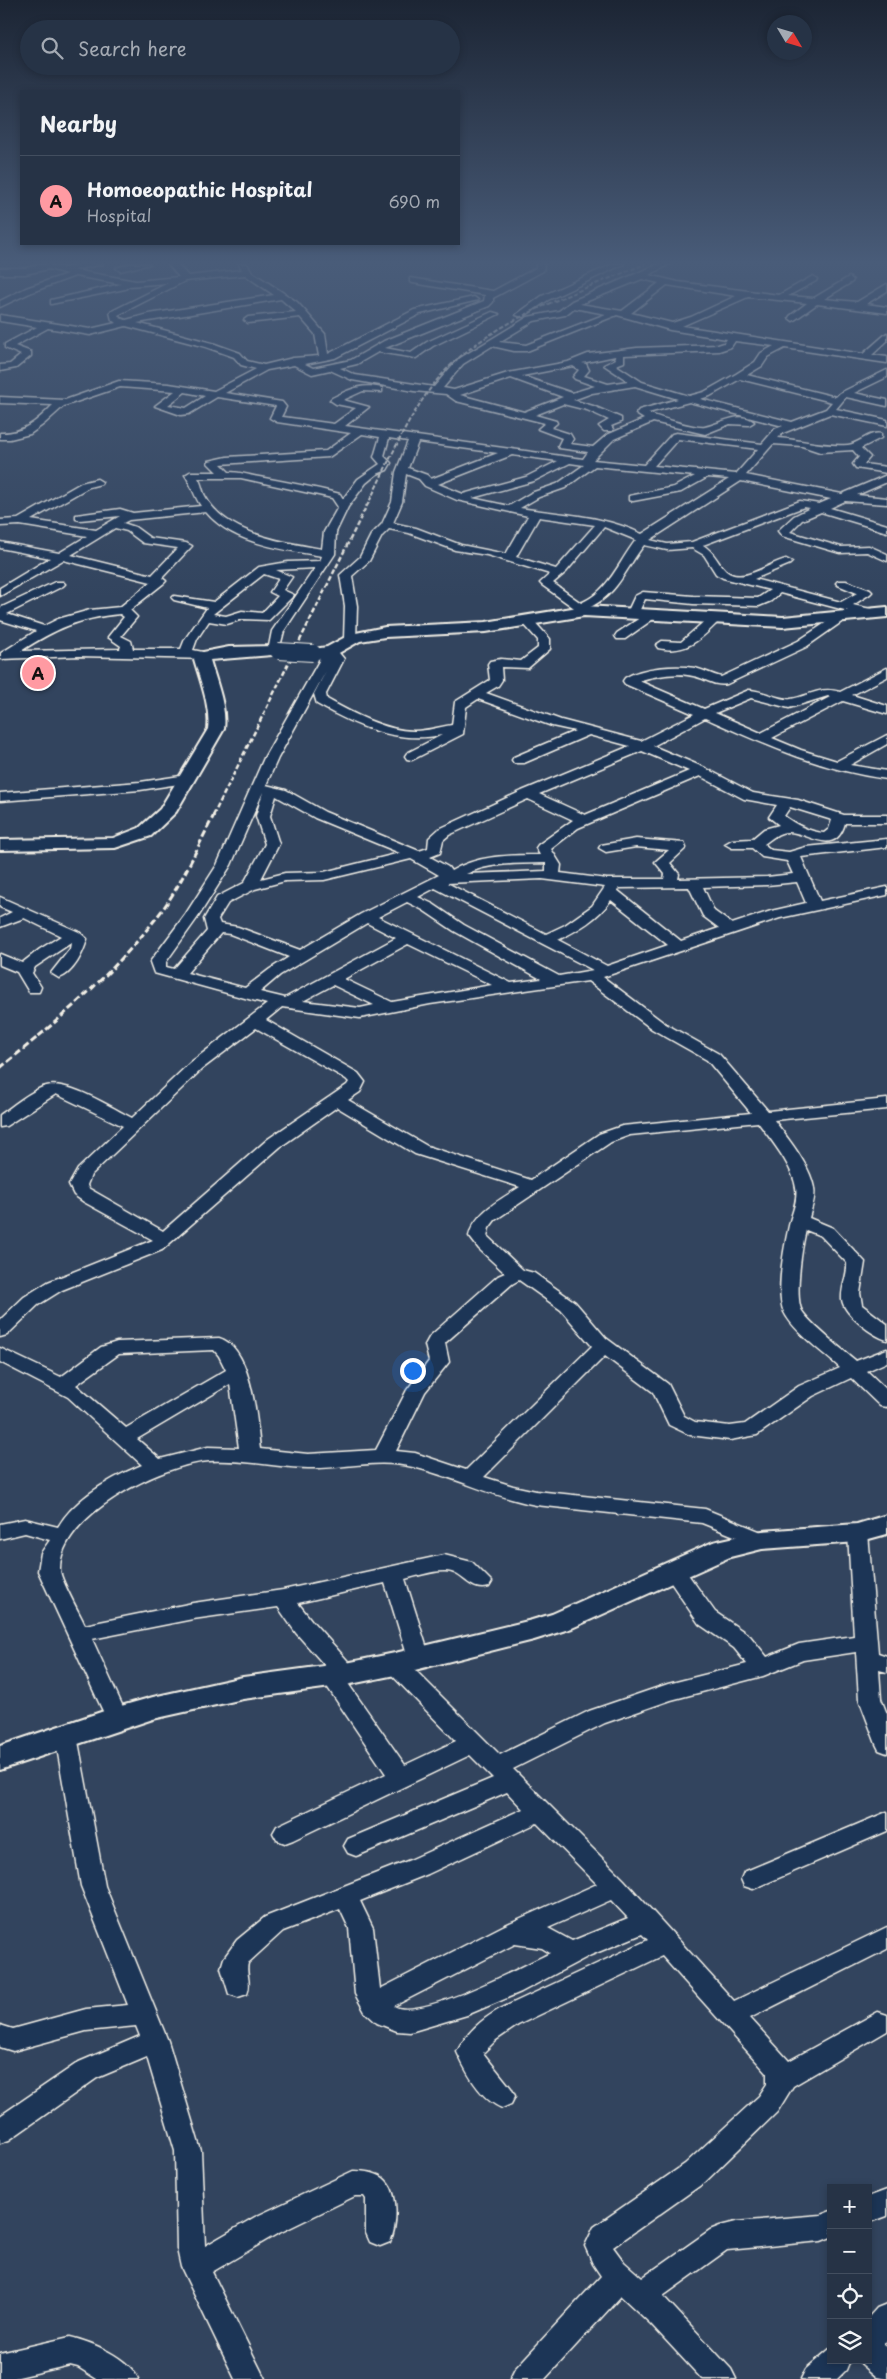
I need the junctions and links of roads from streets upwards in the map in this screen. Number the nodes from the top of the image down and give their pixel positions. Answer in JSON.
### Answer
{"nodes":[{"id":1,"x":251,"y":375,"type":"edge"},
{"id":2,"x":346,"y":375,"type":"edge"},
{"id":3,"x":449,"y":375,"type":"edge"},
{"id":4,"x":511,"y":375,"type":"joint"},
{"id":5,"x":580,"y":375,"type":"edge"},
{"id":6,"x":625,"y":375,"type":"edge"},
{"id":7,"x":883,"y":375,"type":"edge"},
{"id":8,"x":739,"y":376,"type":"joint"},
{"id":9,"x":638,"y":383,"type":"junction"},
{"id":10,"x":605,"y":386,"type":"junction"},
{"id":11,"x":169,"y":387,"type":"junction"},
{"id":12,"x":406,"y":387,"type":"junction"},
{"id":13,"x":184,"y":389,"type":"junction"},
{"id":14,"x":438,"y":389,"type":"junction"},
{"id":15,"x":215,"y":394,"type":"junction"},
{"id":16,"x":453,"y":394,"type":"junction"},
{"id":17,"x":228,"y":396,"type":"junction"},
{"id":18,"x":841,"y":397,"type":"junction"},
{"id":19,"x":569,"y":399,"type":"junction"},
{"id":20,"x":688,"y":399,"type":"junction"},
{"id":21,"x":0,"y":400,"type":"edge"},
{"id":22,"x":166,"y":401,"type":"junction"},
{"id":23,"x":61,"y":403,"type":"junction"},
{"id":24,"x":887,"y":403,"type":"edge"},
{"id":25,"x":212,"y":408,"type":"dead end"},
{"id":26,"x":829,"y":411,"type":"junction"},
{"id":27,"x":525,"y":415,"type":"junction"},
{"id":28,"x":761,"y":416,"type":"junction"},
{"id":29,"x":864,"y":418,"type":"junction"},
{"id":30,"x":652,"y":419,"type":"junction"},
{"id":31,"x":887,"y":423,"type":"edge"},
{"id":32,"x":793,"y":426,"type":"junction"},
{"id":33,"x":337,"y":427,"type":"junction"},
{"id":34,"x":616,"y":427,"type":"junction"},
{"id":35,"x":544,"y":430,"type":"junction"},
{"id":36,"x":360,"y":431,"type":"junction"},
{"id":37,"x":384,"y":435,"type":"junction"},
{"id":38,"x":0,"y":436,"type":"edge"},
{"id":39,"x":882,"y":437,"type":"edge"},
{"id":40,"x":414,"y":439,"type":"junction"},
{"id":41,"x":766,"y":444,"type":"junction"},
{"id":42,"x":856,"y":447,"type":"junction"},
{"id":43,"x":595,"y":450,"type":"junction"},
{"id":44,"x":510,"y":452,"type":"junction"},
{"id":45,"x":459,"y":454,"type":"junction"},
{"id":46,"x":532,"y":454,"type":"junction"},
{"id":47,"x":568,"y":460,"type":"junction"},
{"id":48,"x":590,"y":462,"type":"junction"},
{"id":49,"x":470,"y":468,"type":"junction"},
{"id":50,"x":646,"y":468,"type":"junction"},
{"id":51,"x":402,"y":469,"type":"junction"},
{"id":52,"x":887,"y":470,"type":"edge"},
{"id":53,"x":225,"y":474,"type":"junction"},
{"id":54,"x":706,"y":474,"type":"junction"},
{"id":55,"x":739,"y":477,"type":"junction"},
{"id":56,"x":887,"y":478,"type":"edge"},
{"id":57,"x":530,"y":480,"type":"junction"},
{"id":58,"x":97,"y":482,"type":"dead end"},
{"id":59,"x":429,"y":484,"type":"junction"},
{"id":60,"x":558,"y":488,"type":"junction"},
{"id":61,"x":461,"y":498,"type":"junction"},
{"id":62,"x":633,"y":498,"type":"dead end"},
{"id":63,"x":844,"y":498,"type":"junction"},
{"id":64,"x":887,"y":501,"type":"edge"},
{"id":65,"x":342,"y":507,"type":"junction"},
{"id":66,"x":824,"y":507,"type":"junction"},
{"id":67,"x":209,"y":508,"type":"junction"},
{"id":68,"x":514,"y":510,"type":"junction"},
{"id":69,"x":531,"y":513,"type":"junction"},
{"id":70,"x":131,"y":516,"type":"junction"},
{"id":71,"x":80,"y":517,"type":"dead end"},
{"id":72,"x":2,"y":522,"type":"edge"},
{"id":73,"x":20,"y":522,"type":"junction"},
{"id":74,"x":114,"y":524,"type":"junction"},
{"id":75,"x":601,"y":524,"type":"junction"},
{"id":76,"x":386,"y":525,"type":"junction"},
{"id":77,"x":887,"y":529,"type":"edge"},
{"id":78,"x":99,"y":534,"type":"junction"},
{"id":79,"x":642,"y":540,"type":"junction"},
{"id":80,"x":0,"y":545,"type":"edge"},
{"id":81,"x":694,"y":545,"type":"junction"},
{"id":82,"x":62,"y":556,"type":"junction"},
{"id":83,"x":508,"y":558,"type":"junction"},
{"id":84,"x":887,"y":558,"type":"edge"},
{"id":85,"x":326,"y":559,"type":"junction"},
{"id":86,"x":786,"y":562,"type":"dead end"},
{"id":87,"x":263,"y":569,"type":"junction"},
{"id":88,"x":558,"y":573,"type":"junction"},
{"id":89,"x":155,"y":579,"type":"junction"},
{"id":90,"x":742,"y":580,"type":"junction"},
{"id":91,"x":842,"y":583,"type":"dead end"},
{"id":92,"x":59,"y":584,"type":"dead end"},
{"id":93,"x":777,"y":590,"type":"junction"},
{"id":94,"x":0,"y":593,"type":"edge"},
{"id":95,"x":285,"y":595,"type":"junction"},
{"id":96,"x":302,"y":597,"type":"junction"},
{"id":97,"x":178,"y":598,"type":"dead end"},
{"id":98,"x":217,"y":606,"type":"junction"},
{"id":99,"x":582,"y":609,"type":"junction"},
{"id":100,"x":123,"y":610,"type":"junction"},
{"id":101,"x":841,"y":612,"type":"junction"},
{"id":102,"x":633,"y":613,"type":"junction"},
{"id":103,"x":881,"y":613,"type":"edge"},
{"id":104,"x":0,"y":614,"type":"edge"},
{"id":105,"x":652,"y":614,"type":"junction"},
{"id":106,"x":206,"y":617,"type":"junction"},
{"id":107,"x":258,"y":617,"type":"junction"},
{"id":108,"x":713,"y":620,"type":"junction"},
{"id":109,"x":528,"y":622,"type":"junction"},
{"id":110,"x":45,"y":630,"type":"junction"},
{"id":111,"x":621,"y":636,"type":"dead end"},
{"id":112,"x":350,"y":640,"type":"junction"},
{"id":113,"x":662,"y":645,"type":"dead end"},
{"id":114,"x":276,"y":648,"type":"junction"},
{"id":115,"x":126,"y":653,"type":"junction"},
{"id":116,"x":186,"y":653,"type":"junction"},
{"id":117,"x":323,"y":653,"type":"junction"},
{"id":118,"x":3,"y":656,"type":"edge"},
{"id":119,"x":204,"y":656,"type":"junction"},
{"id":120,"x":887,"y":672,"type":"edge"},
{"id":121,"x":476,"y":694,"type":"junction"},
{"id":122,"x":843,"y":696,"type":"junction"},
{"id":123,"x":887,"y":710,"type":"edge"},
{"id":124,"x":705,"y":714,"type":"junction"},
{"id":125,"x":459,"y":727,"type":"junction"},
{"id":126,"x":587,"y":730,"type":"junction"},
{"id":127,"x":762,"y":738,"type":"junction"},
{"id":128,"x":887,"y":739,"type":"edge"},
{"id":129,"x":642,"y":746,"type":"junction"},
{"id":130,"x":412,"y":756,"type":"dead end"},
{"id":131,"x":519,"y":760,"type":"dead end"},
{"id":132,"x":839,"y":766,"type":"junction"},
{"id":133,"x":700,"y":771,"type":"junction"},
{"id":134,"x":887,"y":774,"type":"edge"},
{"id":135,"x":187,"y":780,"type":"junction"},
{"id":136,"x":265,"y":788,"type":"junction"},
{"id":137,"x":527,"y":794,"type":"junction"},
{"id":138,"x":0,"y":797,"type":"edge"},
{"id":139,"x":786,"y":802,"type":"junction"},
{"id":140,"x":839,"y":818,"type":"junction"},
{"id":141,"x":887,"y":819,"type":"edge"},
{"id":142,"x":585,"y":820,"type":"junction"},
{"id":143,"x":790,"y":827,"type":"junction"},
{"id":144,"x":887,"y":843,"type":"edge"},
{"id":145,"x":732,"y":844,"type":"dead end"},
{"id":146,"x":756,"y":844,"type":"junction"},
{"id":147,"x":0,"y":845,"type":"edge"},
{"id":148,"x":606,"y":848,"type":"dead end"},
{"id":149,"x":415,"y":856,"type":"junction"},
{"id":150,"x":793,"y":857,"type":"junction"},
{"id":151,"x":549,"y":859,"type":"junction"},
{"id":152,"x":552,"y":876,"type":"junction"},
{"id":153,"x":802,"y":877,"type":"junction"},
{"id":154,"x":445,"y":878,"type":"junction"},
{"id":155,"x":670,"y":883,"type":"junction"},
{"id":156,"x":694,"y":883,"type":"junction"},
{"id":157,"x":250,"y":886,"type":"junction"},
{"id":158,"x":612,"y":887,"type":"junction"},
{"id":159,"x":887,"y":891,"type":"edge"},
{"id":160,"x":405,"y":896,"type":"junction"},
{"id":161,"x":0,"y":901,"type":"edge"},
{"id":162,"x":815,"y":906,"type":"junction"},
{"id":163,"x":24,"y":912,"type":"junction"},
{"id":164,"x":366,"y":916,"type":"junction"},
{"id":165,"x":0,"y":922,"type":"edge"},
{"id":166,"x":214,"y":928,"type":"junction"},
{"id":167,"x":731,"y":930,"type":"junction"},
{"id":168,"x":74,"y":935,"type":"junction"},
{"id":169,"x":408,"y":937,"type":"junction"},
{"id":170,"x":548,"y":939,"type":"junction"},
{"id":171,"x":680,"y":947,"type":"junction"},
{"id":172,"x":301,"y":956,"type":"junction"},
{"id":173,"x":0,"y":959,"type":"edge"},
{"id":174,"x":24,"y":970,"type":"junction"},
{"id":175,"x":60,"y":973,"type":"dead end"},
{"id":176,"x":598,"y":973,"type":"junction"},
{"id":177,"x":177,"y":975,"type":"junction"},
{"id":178,"x":333,"y":979,"type":"junction"},
{"id":179,"x":557,"y":981,"type":"junction"},
{"id":180,"x":509,"y":988,"type":"junction"},
{"id":181,"x":34,"y":989,"type":"dead end"},
{"id":182,"x":248,"y":994,"type":"junction"},
{"id":183,"x":283,"y":1002,"type":"junction"},
{"id":184,"x":390,"y":1007,"type":"junction"},
{"id":185,"x":254,"y":1020,"type":"junction"},
{"id":186,"x":336,"y":1100,"type":"junction"},
{"id":187,"x":887,"y":1104,"type":"edge"},
{"id":188,"x":762,"y":1115,"type":"junction"},
{"id":189,"x":0,"y":1122,"type":"edge"},
{"id":190,"x":134,"y":1125,"type":"junction"},
{"id":191,"x":533,"y":1186,"type":"junction"},
{"id":192,"x":799,"y":1221,"type":"junction"},
{"id":193,"x":165,"y":1238,"type":"junction"},
{"id":194,"x":517,"y":1274,"type":"junction"},
{"id":195,"x":0,"y":1331,"type":"edge"},
{"id":196,"x":887,"y":1334,"type":"edge"},
{"id":197,"x":604,"y":1346,"type":"junction"},
{"id":198,"x":0,"y":1354,"type":"edge"},
{"id":199,"x":887,"y":1355,"type":"edge"},
{"id":200,"x":854,"y":1370,"type":"junction"},
{"id":201,"x":235,"y":1373,"type":"junction"},
{"id":202,"x":62,"y":1386,"type":"junction"},
{"id":203,"x":887,"y":1401,"type":"edge"},
{"id":204,"x":124,"y":1437,"type":"junction"},
{"id":205,"x":250,"y":1455,"type":"junction"},
{"id":206,"x":383,"y":1456,"type":"junction"},
{"id":207,"x":156,"y":1467,"type":"junction"},
{"id":208,"x":470,"y":1479,"type":"junction"},
{"id":209,"x":887,"y":1524,"type":"edge"},
{"id":210,"x":0,"y":1532,"type":"edge"},
{"id":211,"x":858,"y":1534,"type":"junction"},
{"id":212,"x":62,"y":1536,"type":"junction"},
{"id":213,"x":762,"y":1540,"type":"junction"},
{"id":214,"x":674,"y":1571,"type":"junction"},
{"id":215,"x":393,"y":1574,"type":"junction"},
{"id":216,"x":480,"y":1582,"type":"dead end"},
{"id":217,"x":283,"y":1598,"type":"junction"},
{"id":218,"x":78,"y":1634,"type":"junction"},
{"id":219,"x":873,"y":1655,"type":"edge"},
{"id":220,"x":407,"y":1661,"type":"junction"},
{"id":221,"x":763,"y":1668,"type":"junction"},
{"id":222,"x":338,"y":1675,"type":"junction"},
{"id":223,"x":117,"y":1718,"type":"junction"},
{"id":224,"x":66,"y":1736,"type":"junction"},
{"id":225,"x":473,"y":1743,"type":"junction"},
{"id":226,"x":887,"y":1744,"type":"edge"},
{"id":227,"x":0,"y":1758,"type":"edge"},
{"id":228,"x":504,"y":1773,"type":"junction"},
{"id":229,"x":401,"y":1778,"type":"junction"},
{"id":230,"x":541,"y":1811,"type":"junction"},
{"id":231,"x":887,"y":1821,"type":"edge"},
{"id":232,"x":285,"y":1833,"type":"dead end"},
{"id":233,"x":356,"y":1846,"type":"dead end"},
{"id":234,"x":753,"y":1879,"type":"dead end"},
{"id":235,"x":615,"y":1887,"type":"junction"},
{"id":236,"x":346,"y":1896,"type":"junction"},
{"id":237,"x":646,"y":1921,"type":"junction"},
{"id":238,"x":512,"y":1933,"type":"junction"},
{"id":239,"x":887,"y":1937,"type":"edge"},
{"id":240,"x":666,"y":1943,"type":"junction"},
{"id":241,"x":571,"y":1953,"type":"junction"},
{"id":242,"x":238,"y":1986,"type":"dead end"},
{"id":243,"x":374,"y":2004,"type":"junction"},
{"id":244,"x":144,"y":2014,"type":"junction"},
{"id":245,"x":731,"y":2015,"type":"junction"},
{"id":246,"x":878,"y":2023,"type":"dead end"},
{"id":247,"x":0,"y":2036,"type":"edge"},
{"id":248,"x":155,"y":2042,"type":"junction"},
{"id":249,"x":782,"y":2079,"type":"junction"},
{"id":250,"x":502,"y":2096,"type":"dead end"},
{"id":251,"x":0,"y":2131,"type":"edge"},
{"id":252,"x":887,"y":2203,"type":"edge"},
{"id":253,"x":872,"y":2209,"type":"edge"},
{"id":254,"x":827,"y":2226,"type":"edge"},
{"id":255,"x":380,"y":2233,"type":"dead end"},
{"id":256,"x":195,"y":2267,"type":"junction"},
{"id":257,"x":620,"y":2276,"type":"junction"},
{"id":258,"x":641,"y":2295,"type":"junction"},
{"id":259,"x":887,"y":2318,"type":"edge"},
{"id":260,"x":872,"y":2335,"type":"edge"},
{"id":261,"x":872,"y":2354,"type":"edge"},
{"id":262,"x":832,"y":2364,"type":"edge"},
{"id":263,"x":0,"y":2367,"type":"edge"},
{"id":264,"x":887,"y":2367,"type":"edge"},
{"id":265,"x":123,"y":2379,"type":"edge"},
{"id":266,"x":250,"y":2379,"type":"edge"},
{"id":267,"x":525,"y":2379,"type":"edge"},
{"id":268,"x":721,"y":2379,"type":"edge"},
{"id":269,"x":816,"y":2379,"type":"edge"}],
"edges":[{"from":1,"to":15,"type":"street"},
{"from":2,"to":12,"type":"street"},
{"from":3,"to":14,"type":"street"},
{"from":4,"to":16,"type":"street"},
{"from":4,"to":19,"type":"street"},
{"from":5,"to":10,"type":"street"},
{"from":6,"to":9,"type":"street"},
{"from":7,"to":18,"type":"street"},
{"from":8,"to":18,"type":"street"},
{"from":8,"to":20,"type":"street"},
{"from":9,"to":10,"type":"street"},
{"from":9,"to":20,"type":"street"},
{"from":10,"to":19,"type":"street"},
{"from":11,"to":13,"type":"street"},
{"from":11,"to":22,"type":"street"},
{"from":11,"to":23,"type":"street"},
{"from":12,"to":14,"type":"street"},
{"from":12,"to":33,"type":"street"},
{"from":13,"to":15,"type":"street"},
{"from":13,"to":22,"type":"street"},
{"from":14,"to":16,"type":"street"},
{"from":15,"to":17,"type":"street"},
{"from":15,"to":22,"type":"street"},
{"from":16,"to":27,"type":"street"},
{"from":17,"to":25,"type":"street"},
{"from":17,"to":33,"type":"street"},
{"from":18,"to":24,"type":"street"},
{"from":18,"to":26,"type":"street"},
{"from":19,"to":27,"type":"street"},
{"from":19,"to":34,"type":"street"},
{"from":20,"to":28,"type":"street"},
{"from":20,"to":30,"type":"street"},
{"from":21,"to":23,"type":"street"},
{"from":23,"to":38,"type":"street"},
{"from":26,"to":29,"type":"street"},
{"from":26,"to":32,"type":"street"},
{"from":27,"to":35,"type":"street"},
{"from":28,"to":30,"type":"street"},
{"from":28,"to":32,"type":"street"},
{"from":29,"to":31,"type":"street"},
{"from":29,"to":39,"type":"street"},
{"from":30,"to":34,"type":"street"},
{"from":32,"to":41,"type":"street"},
{"from":33,"to":36,"type":"street"},
{"from":34,"to":43,"type":"street"},
{"from":35,"to":43,"type":"street"},
{"from":35,"to":46,"type":"street"},
{"from":36,"to":37,"type":"street"},
{"from":36,"to":53,"type":"street"},
{"from":37,"to":40,"type":"street"},
{"from":37,"to":65,"type":"street"},
{"from":39,"to":42,"type":"street"},
{"from":40,"to":45,"type":"street"},
{"from":40,"to":51,"type":"street"},
{"from":41,"to":42,"type":"street"},
{"from":41,"to":50,"type":"street"},
{"from":41,"to":55,"type":"street"},
{"from":42,"to":52,"type":"street"},
{"from":43,"to":48,"type":"street"},
{"from":44,"to":45,"type":"street"},
{"from":44,"to":46,"type":"street"},
{"from":44,"to":49,"type":"street"},
{"from":45,"to":49,"type":"street"},
{"from":46,"to":47,"type":"street"},
{"from":47,"to":48,"type":"street"},
{"from":47,"to":57,"type":"street"},
{"from":48,"to":50,"type":"street"},
{"from":48,"to":60,"type":"street"},
{"from":49,"to":59,"type":"street"},
{"from":50,"to":54,"type":"street"},
{"from":51,"to":59,"type":"street"},
{"from":51,"to":76,"type":"street"},
{"from":53,"to":65,"type":"street"},
{"from":53,"to":67,"type":"street"},
{"from":54,"to":55,"type":"street"},
{"from":54,"to":62,"type":"street"},
{"from":55,"to":63,"type":"street"},
{"from":55,"to":79,"type":"street"},
{"from":56,"to":63,"type":"street"},
{"from":57,"to":60,"type":"street"},
{"from":57,"to":61,"type":"street"},
{"from":58,"to":73,"type":"street"},
{"from":59,"to":61,"type":"street"},
{"from":60,"to":68,"type":"street"},
{"from":61,"to":68,"type":"street"},
{"from":63,"to":64,"type":"street"},
{"from":63,"to":66,"type":"street"},
{"from":65,"to":85,"type":"street"},
{"from":66,"to":77,"type":"street"},
{"from":66,"to":81,"type":"street"},
{"from":66,"to":84,"type":"street"},
{"from":67,"to":70,"type":"street"},
{"from":67,"to":85,"type":"street"},
{"from":68,"to":69,"type":"street"},
{"from":69,"to":75,"type":"street"},
{"from":69,"to":83,"type":"street"},
{"from":70,"to":71,"type":"street"},
{"from":70,"to":74,"type":"street"},
{"from":72,"to":73,"type":"street"},
{"from":73,"to":78,"type":"street"},
{"from":74,"to":78,"type":"street"},
{"from":74,"to":89,"type":"street"},
{"from":75,"to":79,"type":"street"},
{"from":75,"to":88,"type":"street"},
{"from":76,"to":83,"type":"street"},
{"from":76,"to":112,"type":"street"},
{"from":78,"to":82,"type":"street"},
{"from":79,"to":81,"type":"street"},
{"from":79,"to":99,"type":"street"},
{"from":80,"to":82,"type":"street"},
{"from":81,"to":90,"type":"street"},
{"from":82,"to":89,"type":"street"},
{"from":82,"to":94,"type":"street"},
{"from":83,"to":88,"type":"street"},
{"from":85,"to":87,"type":"street"},
{"from":85,"to":96,"type":"street"},
{"from":86,"to":90,"type":"street"},
{"from":87,"to":95,"type":"street"},
{"from":87,"to":98,"type":"street"},
{"from":88,"to":99,"type":"street"},
{"from":89,"to":100,"type":"street"},
{"from":90,"to":93,"type":"street"},
{"from":91,"to":101,"type":"street"},
{"from":92,"to":104,"type":"street"},
{"from":93,"to":101,"type":"street"},
{"from":93,"to":102,"type":"street"},
{"from":95,"to":96,"type":"street"},
{"from":95,"to":107,"type":"street"},
{"from":96,"to":114,"type":"street"},
{"from":97,"to":98,"type":"street"},
{"from":98,"to":106,"type":"street"},
{"from":99,"to":102,"type":"street"},
{"from":99,"to":109,"type":"street"},
{"from":100,"to":110,"type":"street"},
{"from":100,"to":115,"type":"street"},
{"from":101,"to":103,"type":"street"},
{"from":101,"to":108,"type":"street"},
{"from":101,"to":124,"type":"street"},
{"from":102,"to":105,"type":"street"},
{"from":104,"to":110,"type":"street"},
{"from":105,"to":108,"type":"street"},
{"from":105,"to":111,"type":"street"},
{"from":106,"to":107,"type":"street"},
{"from":106,"to":116,"type":"street"},
{"from":107,"to":114,"type":"street"},
{"from":108,"to":113,"type":"street"},
{"from":109,"to":112,"type":"street"},
{"from":109,"to":121,"type":"street"},
{"from":110,"to":118,"type":"street"},
{"from":112,"to":117,"type":"street"},
{"from":114,"to":117,"type":"street","bridge":true},
{"from":114,"to":119,"type":"street"},
{"from":115,"to":116,"type":"street"},
{"from":115,"to":118,"type":"street"},
{"from":116,"to":119,"type":"street"},
{"from":117,"to":125,"type":"street"},
{"from":117,"to":136,"type":"street"},
{"from":119,"to":135,"type":"street"},
{"from":120,"to":122,"type":"street"},
{"from":121,"to":125,"type":"street"},
{"from":121,"to":126,"type":"street"},
{"from":122,"to":123,"type":"street"},
{"from":122,"to":124,"type":"street"},
{"from":122,"to":127,"type":"street"},
{"from":124,"to":127,"type":"street"},
{"from":124,"to":129,"type":"street"},
{"from":125,"to":130,"type":"street"},
{"from":126,"to":129,"type":"street"},
{"from":126,"to":131,"type":"street"},
{"from":127,"to":132,"type":"street"},
{"from":128,"to":132,"type":"street"},
{"from":129,"to":133,"type":"street"},
{"from":129,"to":137,"type":"street"},
{"from":132,"to":134,"type":"street"},
{"from":133,"to":139,"type":"street"},
{"from":133,"to":142,"type":"street"},
{"from":135,"to":138,"type":"street"},
{"from":135,"to":147,"type":"street"},
{"from":136,"to":149,"type":"street"},
{"from":136,"to":157,"type":"street"},
{"from":136,"to":177,"type":"street"},
{"from":137,"to":142,"type":"street"},
{"from":137,"to":149,"type":"street"},
{"from":139,"to":140,"type":"street"},
{"from":139,"to":143,"type":"street"},
{"from":140,"to":141,"type":"street"},
{"from":140,"to":143,"type":"street"},
{"from":142,"to":151,"type":"street"},
{"from":143,"to":146,"type":"street"},
{"from":144,"to":150,"type":"street"},
{"from":145,"to":146,"type":"street"},
{"from":146,"to":150,"type":"street"},
{"from":148,"to":155,"type":"street"},
{"from":149,"to":154,"type":"street"},
{"from":149,"to":157,"type":"street"},
{"from":150,"to":153,"type":"street"},
{"from":151,"to":152,"type":"street"},
{"from":151,"to":154,"type":"street"},
{"from":152,"to":154,"type":"street"},
{"from":152,"to":158,"type":"street"},
{"from":153,"to":156,"type":"street"},
{"from":153,"to":162,"type":"street"},
{"from":154,"to":160,"type":"street"},
{"from":154,"to":170,"type":"street"},
{"from":155,"to":156,"type":"street"},
{"from":155,"to":158,"type":"street"},
{"from":156,"to":167,"type":"street"},
{"from":157,"to":166,"type":"street"},
{"from":158,"to":170,"type":"street"},
{"from":158,"to":171,"type":"street"},
{"from":159,"to":162,"type":"street"},
{"from":160,"to":164,"type":"street"},
{"from":160,"to":179,"type":"street"},
{"from":161,"to":163,"type":"street"},
{"from":162,"to":167,"type":"street"},
{"from":163,"to":165,"type":"street"},
{"from":163,"to":168,"type":"street"},
{"from":164,"to":169,"type":"street"},
{"from":164,"to":172,"type":"street"},
{"from":166,"to":172,"type":"street"},
{"from":166,"to":177,"type":"street"},
{"from":167,"to":171,"type":"street"},
{"from":168,"to":174,"type":"street"},
{"from":168,"to":175,"type":"street"},
{"from":169,"to":178,"type":"street"},
{"from":169,"to":180,"type":"street"},
{"from":170,"to":176,"type":"street"},
{"from":171,"to":176,"type":"street"},
{"from":172,"to":182,"type":"street"},
{"from":173,"to":174,"type":"street"},
{"from":174,"to":181,"type":"street"},
{"from":176,"to":179,"type":"street"},
{"from":176,"to":188,"type":"street"},
{"from":177,"to":182,"type":"street"},
{"from":178,"to":183,"type":"street"},
{"from":178,"to":184,"type":"street"},
{"from":179,"to":180,"type":"street"},
{"from":180,"to":184,"type":"street"},
{"from":182,"to":183,"type":"street"},
{"from":183,"to":184,"type":"street"},
{"from":183,"to":185,"type":"street"},
{"from":185,"to":186,"type":"street"},
{"from":185,"to":190,"type":"street"},
{"from":186,"to":191,"type":"street"},
{"from":186,"to":193,"type":"street"},
{"from":187,"to":188,"type":"street"},
{"from":188,"to":191,"type":"street"},
{"from":188,"to":192,"type":"street"},
{"from":189,"to":190,"type":"street"},
{"from":190,"to":193,"type":"street"},
{"from":191,"to":194,"type":"street"},
{"from":192,"to":196,"type":"street"},
{"from":192,"to":200,"type":"street"},
{"from":193,"to":195,"type":"street"},
{"from":194,"to":197,"type":"street"},
{"from":194,"to":206,"type":"street"},
{"from":197,"to":200,"type":"street"},
{"from":197,"to":208,"type":"street"},
{"from":198,"to":202,"type":"street"},
{"from":199,"to":200,"type":"street"},
{"from":200,"to":203,"type":"street"},
{"from":201,"to":202,"type":"street"},
{"from":201,"to":204,"type":"street"},
{"from":201,"to":205,"type":"street"},
{"from":202,"to":204,"type":"street"},
{"from":204,"to":207,"type":"street"},
{"from":205,"to":206,"type":"street"},
{"from":205,"to":207,"type":"street"},
{"from":206,"to":208,"type":"street"},
{"from":207,"to":212,"type":"street"},
{"from":208,"to":213,"type":"street"},
{"from":209,"to":211,"type":"street"},
{"from":210,"to":212,"type":"street"},
{"from":211,"to":213,"type":"street"},
{"from":211,"to":219,"type":"street"},
{"from":212,"to":218,"type":"street"},
{"from":213,"to":214,"type":"street"},
{"from":214,"to":220,"type":"street"},
{"from":214,"to":221,"type":"street"},
{"from":215,"to":216,"type":"street"},
{"from":215,"to":217,"type":"street"},
{"from":215,"to":220,"type":"street"},
{"from":217,"to":218,"type":"street"},
{"from":217,"to":222,"type":"street"},
{"from":218,"to":223,"type":"street"},
{"from":219,"to":221,"type":"street"},
{"from":219,"to":226,"type":"street"},
{"from":220,"to":222,"type":"street"},
{"from":220,"to":225,"type":"street"},
{"from":221,"to":228,"type":"street"},
{"from":222,"to":223,"type":"street"},
{"from":222,"to":229,"type":"street"},
{"from":223,"to":224,"type":"street"},
{"from":224,"to":227,"type":"street"},
{"from":224,"to":244,"type":"street"},
{"from":225,"to":228,"type":"street"},
{"from":225,"to":229,"type":"street"},
{"from":228,"to":230,"type":"street"},
{"from":228,"to":233,"type":"street"},
{"from":229,"to":232,"type":"street"},
{"from":230,"to":235,"type":"street"},
{"from":230,"to":236,"type":"street"},
{"from":231,"to":234,"type":"street"},
{"from":235,"to":237,"type":"street"},
{"from":235,"to":238,"type":"street"},
{"from":236,"to":242,"type":"street"},
{"from":236,"to":243,"type":"street"},
{"from":237,"to":240,"type":"street"},
{"from":237,"to":241,"type":"street"},
{"from":238,"to":241,"type":"street"},
{"from":238,"to":243,"type":"street"},
{"from":239,"to":245,"type":"street"},
{"from":240,"to":245,"type":"street"},
{"from":240,"to":250,"type":"street"},
{"from":241,"to":243,"type":"street"},
{"from":244,"to":247,"type":"street"},
{"from":244,"to":248,"type":"street"},
{"from":245,"to":249,"type":"street"},
{"from":246,"to":249,"type":"street"},
{"from":248,"to":251,"type":"street"},
{"from":248,"to":256,"type":"street"},
{"from":249,"to":257,"type":"street"},
{"from":252,"to":253,"type":"street"},
{"from":254,"to":258,"type":"street"},
{"from":255,"to":256,"type":"street"},
{"from":256,"to":266,"type":"street"},
{"from":257,"to":258,"type":"street"},
{"from":257,"to":267,"type":"street"},
{"from":258,"to":268,"type":"street"},
{"from":259,"to":260,"type":"street"},
{"from":261,"to":264,"type":"street"},
{"from":262,"to":269,"type":"street"},
{"from":263,"to":265,"type":"street"}]}
